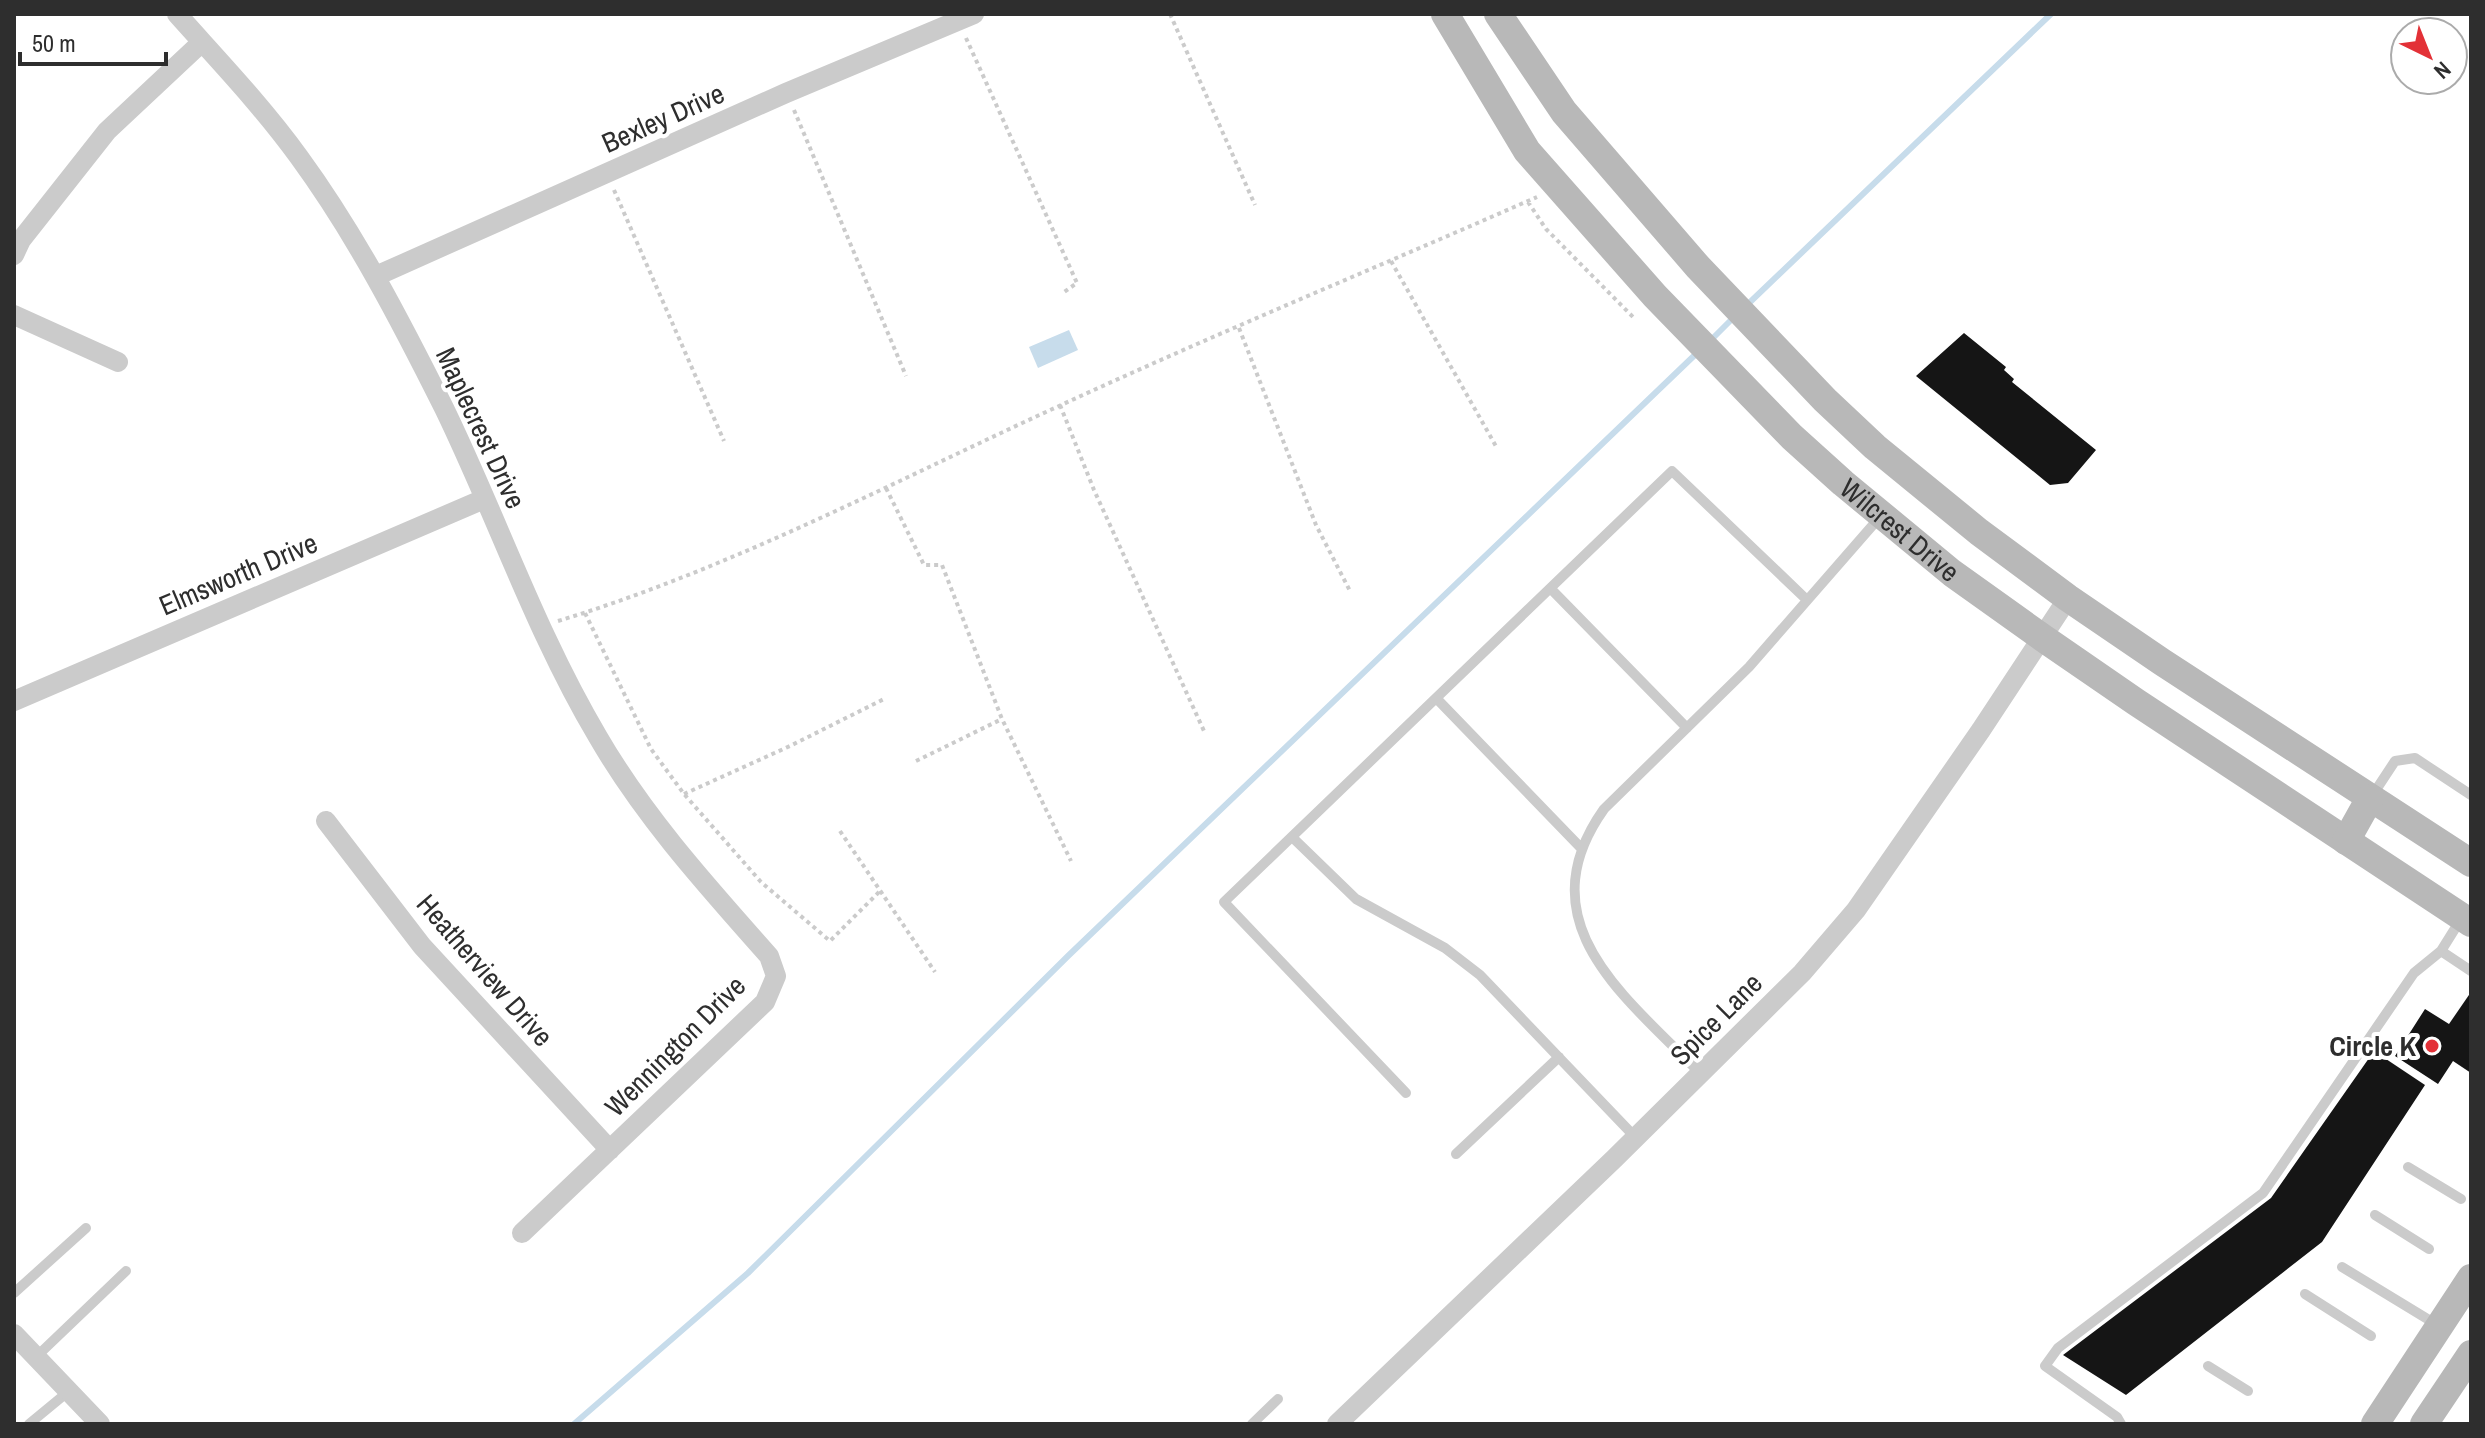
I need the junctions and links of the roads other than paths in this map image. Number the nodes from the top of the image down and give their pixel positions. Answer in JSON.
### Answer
{"nodes":[{"id":1,"x":177,"y":14,"type":"edge"},
{"id":2,"x":1445,"y":14,"type":"edge"},
{"id":3,"x":1498,"y":14,"type":"edge"},
{"id":4,"x":966,"y":17,"type":"edge"},
{"id":5,"x":202,"y":42,"type":"junction"},
{"id":6,"x":1521,"y":50,"type":"junction"},
{"id":7,"x":1470,"y":55,"type":"junction"},
{"id":8,"x":14,"y":255,"type":"edge"},
{"id":9,"x":376,"y":276,"type":"junction"},
{"id":10,"x":14,"y":315,"type":"edge"},
{"id":11,"x":118,"y":362,"type":"dead end"},
{"id":12,"x":484,"y":499,"type":"junction"},
{"id":13,"x":1881,"y":517,"type":"junction"},
{"id":14,"x":1551,"y":589,"type":"junction"},
{"id":15,"x":2068,"y":598,"type":"junction"},
{"id":16,"x":1807,"y":600,"type":"junction"},
{"id":17,"x":2043,"y":638,"type":"junction"},
{"id":18,"x":1437,"y":699,"type":"junction"},
{"id":19,"x":14,"y":701,"type":"edge"},
{"id":20,"x":1687,"y":728,"type":"junction"},
{"id":21,"x":2471,"y":795,"type":"edge"},
{"id":22,"x":2370,"y":798,"type":"junction"},
{"id":23,"x":326,"y":821,"type":"dead end"},
{"id":24,"x":1292,"y":837,"type":"junction"},
{"id":25,"x":2346,"y":841,"type":"junction"},
{"id":26,"x":1582,"y":849,"type":"junction"},
{"id":27,"x":2471,"y":863,"type":"edge"},
{"id":28,"x":705,"y":883,"type":"joint"},
{"id":29,"x":2467,"y":920,"type":"edge"},
{"id":30,"x":2441,"y":951,"type":"junction"},
{"id":31,"x":2471,"y":971,"type":"edge"},
{"id":32,"x":1559,"y":1057,"type":"junction"},
{"id":33,"x":1701,"y":1074,"type":"junction"},
{"id":34,"x":1406,"y":1093,"type":"dead end"},
{"id":35,"x":1636,"y":1138,"type":"junction"},
{"id":36,"x":610,"y":1150,"type":"junction"},
{"id":37,"x":1456,"y":1154,"type":"dead end"},
{"id":38,"x":2408,"y":1167,"type":"dead end"},
{"id":39,"x":2461,"y":1199,"type":"dead end"},
{"id":40,"x":2375,"y":1215,"type":"dead end"},
{"id":41,"x":86,"y":1228,"type":"dead end"},
{"id":42,"x":522,"y":1233,"type":"dead end"},
{"id":43,"x":2429,"y":1249,"type":"dead end"},
{"id":44,"x":2342,"y":1267,"type":"dead end"},
{"id":45,"x":126,"y":1271,"type":"dead end"},
{"id":46,"x":2471,"y":1278,"type":"edge"},
{"id":47,"x":14,"y":1293,"type":"edge"},
{"id":48,"x":2305,"y":1294,"type":"dead end"},
{"id":49,"x":2439,"y":1327,"type":"junction"},
{"id":50,"x":14,"y":1334,"type":"edge"},
{"id":51,"x":2371,"y":1336,"type":"dead end"},
{"id":52,"x":2471,"y":1346,"type":"edge"},
{"id":53,"x":2471,"y":1354,"type":"edge"},
{"id":54,"x":36,"y":1357,"type":"junction"},
{"id":55,"x":2208,"y":1366,"type":"dead end"},
{"id":56,"x":69,"y":1391,"type":"junction"},
{"id":57,"x":2248,"y":1391,"type":"dead end"},
{"id":58,"x":1278,"y":1399,"type":"dead end"},
{"id":59,"x":1343,"y":1422,"type":"edge"},
{"id":60,"x":29,"y":1424,"type":"edge"},
{"id":61,"x":100,"y":1424,"type":"edge"},
{"id":62,"x":1252,"y":1424,"type":"edge"},
{"id":63,"x":2121,"y":1424,"type":"edge"},
{"id":64,"x":2375,"y":1424,"type":"edge"},
{"id":65,"x":2424,"y":1424,"type":"edge"}],
"edges":[{"from":1,"to":5,"type":"street","name":"Maplecrest Drive"},
{"from":2,"to":7,"type":"main road","name":"Wilcrest Drive"},
{"from":3,"to":6,"type":"main road","name":"Wilcrest Drive"},
{"from":4,"to":9,"type":"street","name":"Bexley Drive"},
{"from":5,"to":8,"type":"street"},
{"from":5,"to":9,"type":"street","name":"Maplecrest Drive"},
{"from":6,"to":7,"type":"main road"},
{"from":6,"to":15,"type":"main road","name":"Wilcrest Drive"},
{"from":7,"to":13,"type":"main road","name":"Wilcrest Drive"},
{"from":9,"to":12,"type":"street","name":"Maplecrest Drive"},
{"from":10,"to":11,"type":"street"},
{"from":12,"to":19,"type":"street","name":"Elmsworth Drive"},
{"from":12,"to":28,"type":"street","name":"Maplecrest Drive"},
{"from":13,"to":16,"type":"lane"},
{"from":13,"to":17,"type":"main road","name":"Wilcrest Drive"},
{"from":14,"to":16,"type":"lane"},
{"from":14,"to":18,"type":"lane"},
{"from":14,"to":20,"type":"lane"},
{"from":15,"to":17,"type":"street","name":"Spice Lane"},
{"from":15,"to":22,"type":"main road","name":"Wilcrest Drive"},
{"from":16,"to":20,"type":"lane"},
{"from":17,"to":25,"type":"main road","name":"Wilcrest Drive"},
{"from":17,"to":33,"type":"street","name":"Spice Lane"},
{"from":18,"to":24,"type":"lane"},
{"from":18,"to":26,"type":"lane"},
{"from":20,"to":26,"type":"lane"},
{"from":21,"to":22,"type":"lane"},
{"from":22,"to":25,"type":"main road"},
{"from":22,"to":27,"type":"main road","name":"Wilcrest Drive"},
{"from":23,"to":36,"type":"street","name":"Heatherview Drive"},
{"from":24,"to":32,"type":"lane"},
{"from":24,"to":34,"type":"lane"},
{"from":25,"to":29,"type":"main road","name":"Wilcrest Drive"},
{"from":26,"to":33,"type":"lane"},
{"from":28,"to":36,"type":"street","name":"Wennington Drive"},
{"from":29,"to":30,"type":"lane"},
{"from":30,"to":31,"type":"lane"},
{"from":30,"to":63,"type":"lane"},
{"from":32,"to":35,"type":"lane"},
{"from":32,"to":37,"type":"lane"},
{"from":33,"to":35,"type":"street","name":"Spice Lane"},
{"from":35,"to":59,"type":"street","name":"Spice Lane"},
{"from":36,"to":42,"type":"street","name":"Wennington Drive"},
{"from":38,"to":39,"type":"lane"},
{"from":40,"to":43,"type":"lane"},
{"from":41,"to":47,"type":"lane"},
{"from":44,"to":49,"type":"lane"},
{"from":45,"to":54,"type":"lane"},
{"from":46,"to":49,"type":"main road"},
{"from":48,"to":51,"type":"lane"},
{"from":49,"to":52,"type":"main road"},
{"from":49,"to":64,"type":"main road"},
{"from":50,"to":54,"type":"street"},
{"from":53,"to":65,"type":"main road"},
{"from":54,"to":56,"type":"street"},
{"from":55,"to":57,"type":"lane"},
{"from":56,"to":60,"type":"lane"},
{"from":56,"to":61,"type":"street"},
{"from":58,"to":62,"type":"lane"}]}
